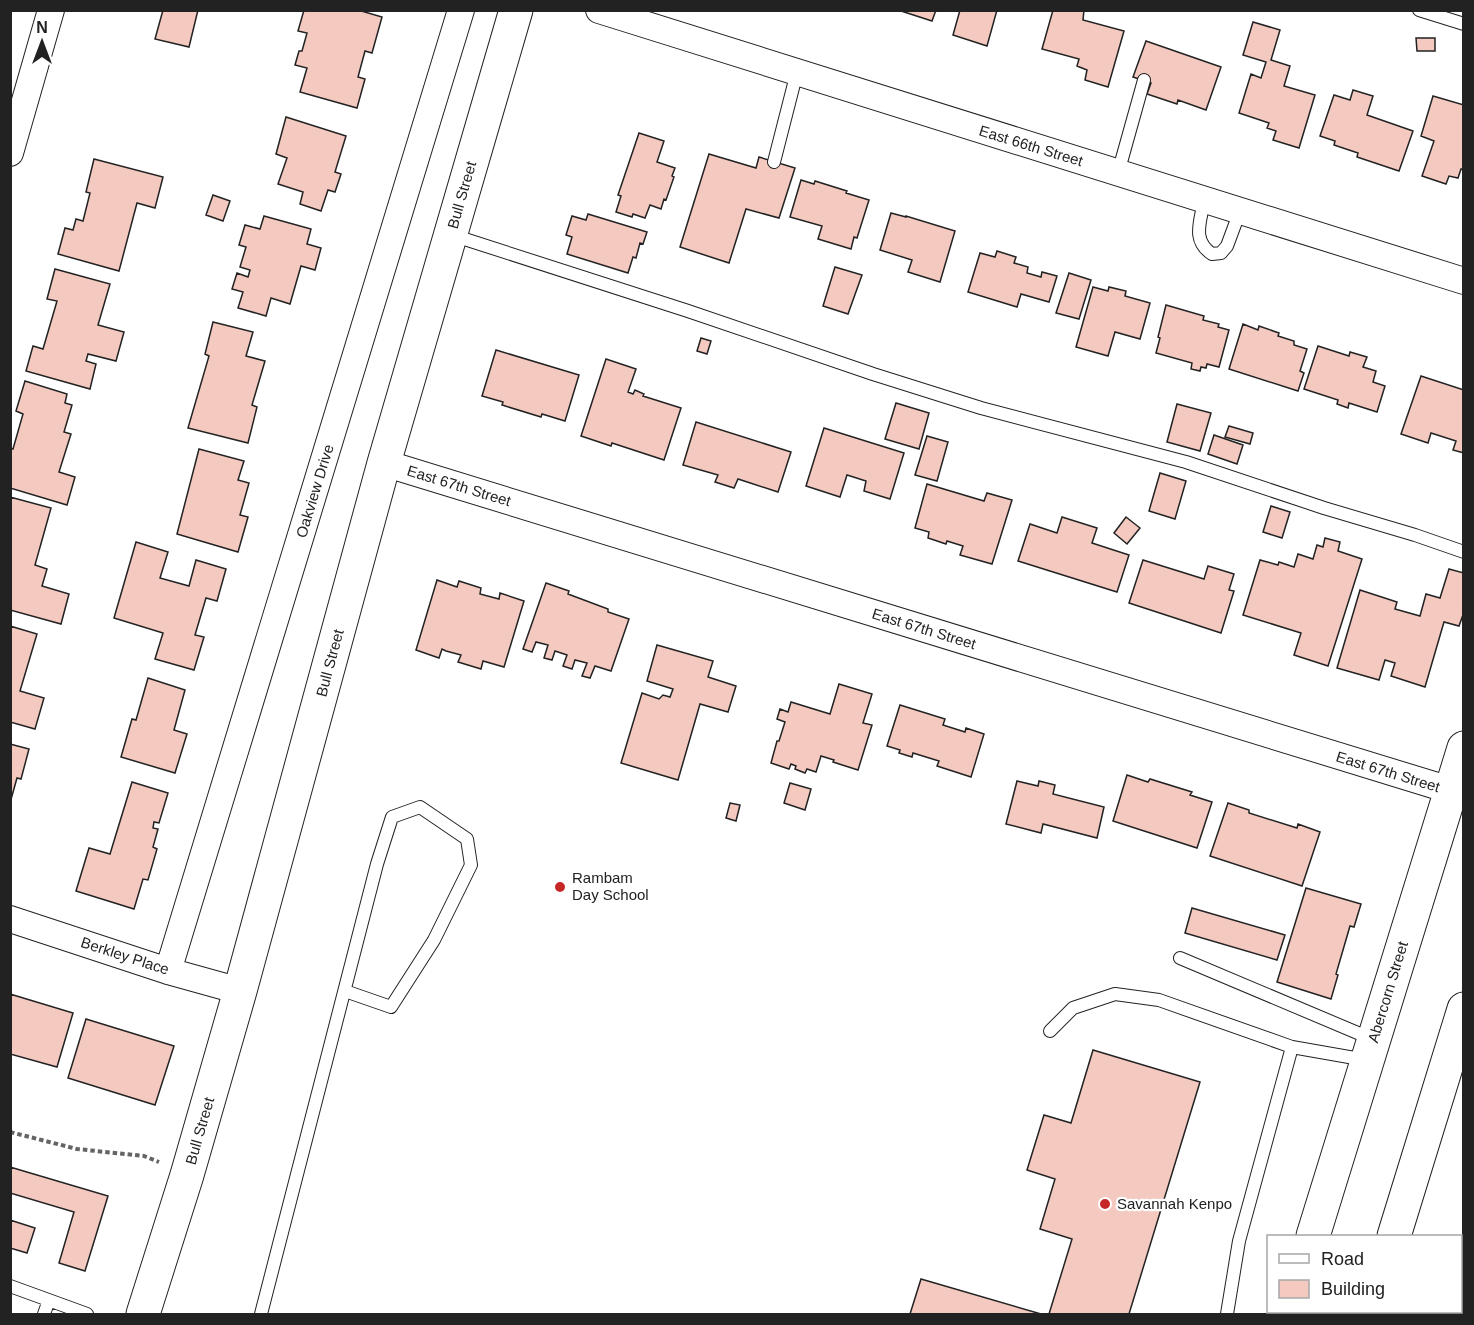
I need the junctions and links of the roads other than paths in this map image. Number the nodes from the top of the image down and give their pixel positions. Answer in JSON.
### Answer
{"nodes":[{"id":1,"x":51,"y":10,"type":"edge"},
{"id":2,"x":461,"y":10,"type":"edge"},
{"id":3,"x":516,"y":10,"type":"edge"},
{"id":4,"x":599,"y":10,"type":"edge"},
{"id":5,"x":1419,"y":10,"type":"edge"},
{"id":6,"x":1464,"y":24,"type":"edge"},
{"id":7,"x":797,"y":72,"type":"junction"},
{"id":8,"x":1144,"y":80,"type":"dead end"},
{"id":9,"x":10,"y":153,"type":"edge"},
{"id":10,"x":774,"y":162,"type":"dead end"},
{"id":11,"x":1118,"y":173,"type":"junction"},
{"id":12,"x":1204,"y":200,"type":"junction"},
{"id":13,"x":1240,"y":211,"type":"junction"},
{"id":14,"x":450,"y":235,"type":"junction"},
{"id":15,"x":1464,"y":281,"type":"edge"},
{"id":16,"x":384,"y":463,"type":"junction"},
{"id":17,"x":1464,"y":552,"type":"edge"},
{"id":18,"x":1464,"y":748,"type":"edge"},
{"id":19,"x":1457,"y":793,"type":"edge"},
{"id":20,"x":10,"y":919,"type":"edge"},
{"id":21,"x":1180,"y":958,"type":"dead end"},
{"id":22,"x":168,"y":971,"type":"junction"},
{"id":23,"x":240,"y":991,"type":"junction"},
{"id":24,"x":345,"y":992,"type":"junction"},
{"id":25,"x":1464,"y":1009,"type":"edge"},
{"id":26,"x":1050,"y":1030,"type":"dead end"},
{"id":27,"x":1292,"y":1047,"type":"junction"},
{"id":28,"x":1370,"y":1050,"type":"junction"},
{"id":29,"x":1313,"y":1235,"type":"edge"},
{"id":30,"x":1394,"y":1235,"type":"edge"},
{"id":31,"x":10,"y":1286,"type":"edge"},
{"id":32,"x":49,"y":1300,"type":"junction"},
{"id":33,"x":44,"y":1314,"type":"edge"},
{"id":34,"x":87,"y":1314,"type":"edge"},
{"id":35,"x":143,"y":1314,"type":"edge"},
{"id":36,"x":261,"y":1314,"type":"edge"},
{"id":37,"x":1227,"y":1314,"type":"edge"}],
"edges":[{"from":1,"to":9,"type":"street"},
{"from":2,"to":22,"type":"street","name":"Oakview Drive"},
{"from":3,"to":14,"type":"street","name":"Bull Street"},
{"from":4,"to":7,"type":"street","name":"East 66th Street"},
{"from":5,"to":6,"type":"lane"},
{"from":7,"to":10,"type":"lane"},
{"from":7,"to":11,"type":"street","name":"East 66th Street"},
{"from":8,"to":11,"type":"lane"},
{"from":11,"to":12,"type":"street","name":"East 66th Street"},
{"from":12,"to":13,"type":"street","name":"East 66th Street"},
{"from":12,"to":13,"type":"lane"},
{"from":13,"to":15,"type":"street","name":"East 66th Street"},
{"from":14,"to":16,"type":"street","name":"Bull Street"},
{"from":14,"to":17,"type":"lane"},
{"from":16,"to":19,"type":"street","name":"East 67th Street"},
{"from":16,"to":23,"type":"street","name":"Bull Street"},
{"from":18,"to":19,"type":"street","name":"Abercorn Street"},
{"from":19,"to":28,"type":"street","name":"Abercorn Street"},
{"from":20,"to":22,"type":"street","name":"Berkley Place"},
{"from":21,"to":28,"type":"lane"},
{"from":22,"to":23,"type":"street","name":"Berkley Place"},
{"from":23,"to":35,"type":"street","name":"Bull Street"},
{"from":24,"to":24,"type":"lane"},
{"from":24,"to":36,"type":"lane"},
{"from":25,"to":30,"type":"street"},
{"from":26,"to":27,"type":"lane"},
{"from":27,"to":28,"type":"lane"},
{"from":27,"to":37,"type":"lane"},
{"from":28,"to":29,"type":"street","name":"Abercorn Street"},
{"from":31,"to":32,"type":"lane"},
{"from":32,"to":33,"type":"lane"},
{"from":32,"to":34,"type":"lane"}]}
